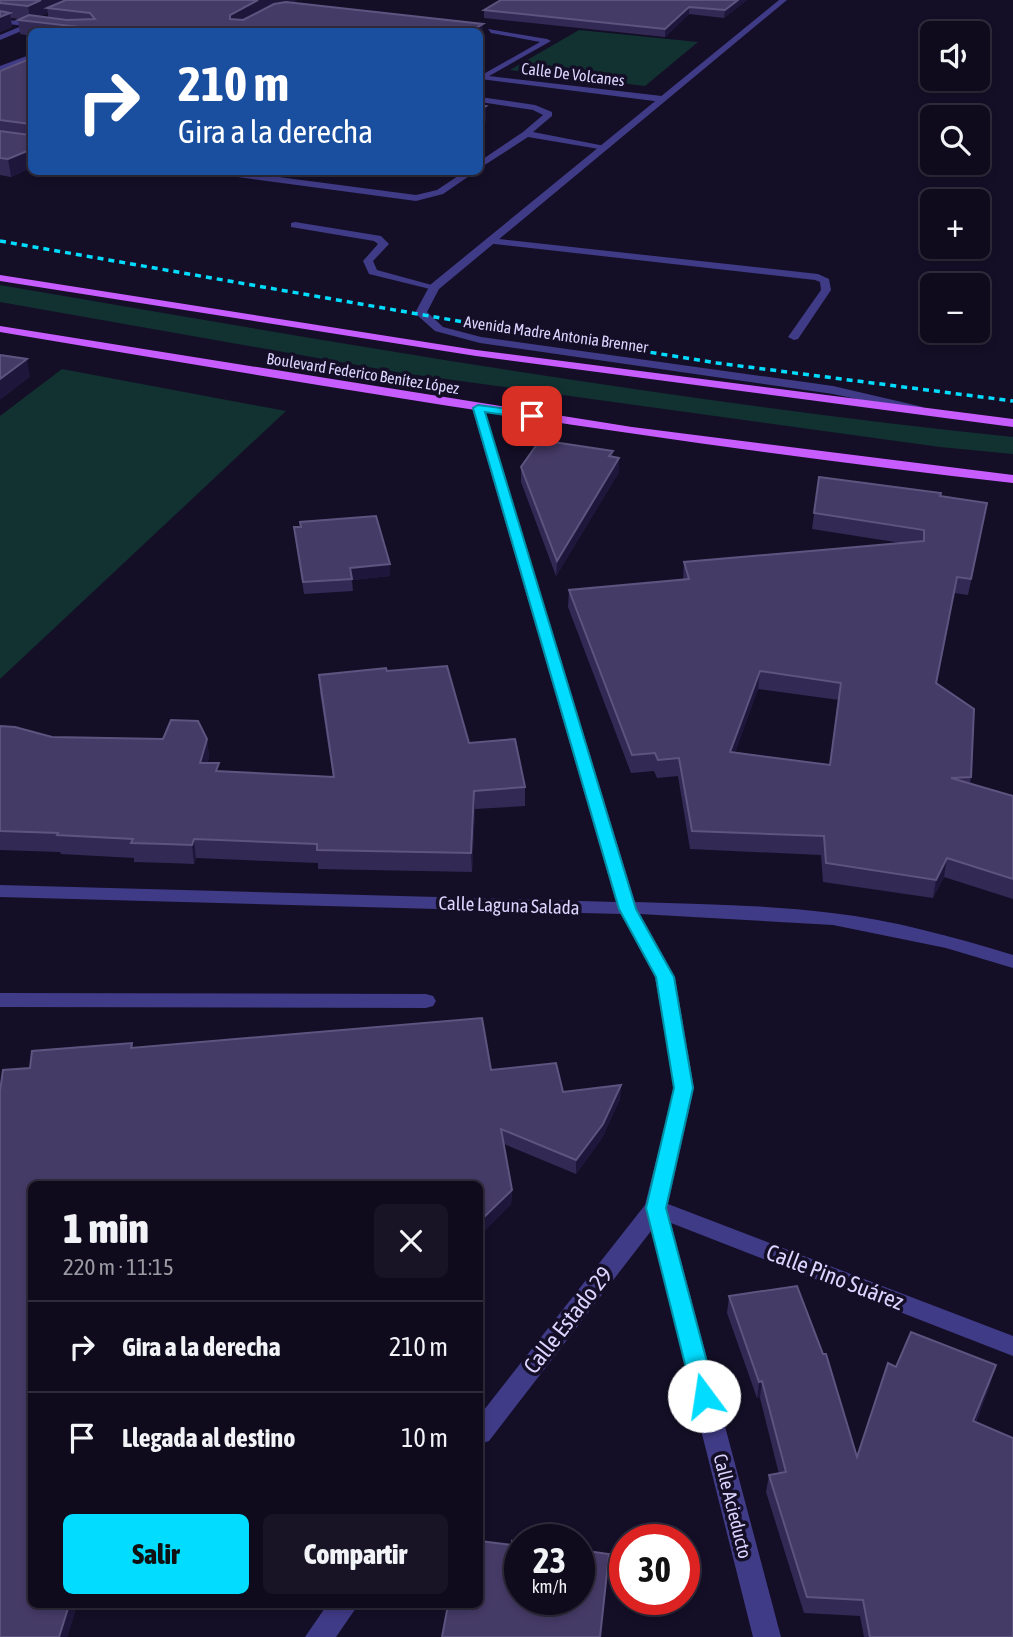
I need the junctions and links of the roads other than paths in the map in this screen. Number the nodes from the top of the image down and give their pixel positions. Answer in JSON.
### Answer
{"nodes":[{"id":1,"x":783,"y":0,"type":"edge"},
{"id":2,"x":44,"y":20,"type":"edge"},
{"id":3,"x":0,"y":21,"type":"edge"},
{"id":4,"x":32,"y":24,"type":"junction"},
{"id":5,"x":56,"y":27,"type":"edge"},
{"id":6,"x":491,"y":31,"type":"dead end"},
{"id":7,"x":0,"y":38,"type":"edge"},
{"id":8,"x":28,"y":58,"type":"edge"},
{"id":9,"x":0,"y":69,"type":"edge"},
{"id":10,"x":483,"y":77,"type":"edge"},
{"id":11,"x":483,"y":78,"type":"edge"},
{"id":12,"x":662,"y":99,"type":"junction"},
{"id":13,"x":483,"y":100,"type":"edge"},
{"id":14,"x":526,"y":134,"type":"junction"},
{"id":15,"x":605,"y":147,"type":"junction"},
{"id":16,"x":483,"y":163,"type":"edge"},
{"id":17,"x":245,"y":175,"type":"edge"},
{"id":18,"x":466,"y":175,"type":"edge"},
{"id":19,"x":295,"y":225,"type":"dead end"},
{"id":20,"x":490,"y":241,"type":"junction"},
{"id":21,"x":0,"y":278,"type":"edge"},
{"id":22,"x":433,"y":287,"type":"junction"},
{"id":23,"x":0,"y":329,"type":"edge"},
{"id":24,"x":794,"y":337,"type":"dead end"},
{"id":25,"x":478,"y":408,"type":"junction"},
{"id":26,"x":919,"y":410,"type":"junction"},
{"id":27,"x":1013,"y":423,"type":"edge"},
{"id":28,"x":1013,"y":479,"type":"edge"},
{"id":29,"x":0,"y":891,"type":"edge"},
{"id":30,"x":628,"y":909,"type":"junction"},
{"id":31,"x":1013,"y":962,"type":"edge"},
{"id":32,"x":0,"y":1000,"type":"edge"},
{"id":33,"x":426,"y":1001,"type":"dead end"},
{"id":34,"x":656,"y":1208,"type":"junction"},
{"id":35,"x":1013,"y":1346,"type":"edge"},
{"id":36,"x":483,"y":1429,"type":"edge"},
{"id":37,"x":342,"y":1608,"type":"edge"},
{"id":38,"x":319,"y":1637,"type":"edge"},
{"id":39,"x":766,"y":1637,"type":"edge"}],
"edges":[{"from":1,"to":12,"type":"street"},
{"from":2,"to":4,"type":"street"},
{"from":3,"to":4,"type":"street"},
{"from":4,"to":5,"type":"street"},
{"from":4,"to":7,"type":"street"},
{"from":6,"to":10,"type":"street"},
{"from":8,"to":9,"type":"street"},
{"from":11,"to":12,"type":"street","name":"Calle De Volcanes"},
{"from":12,"to":15,"type":"street"},
{"from":13,"to":14,"type":"street"},
{"from":14,"to":15,"type":"street"},
{"from":14,"to":16,"type":"street"},
{"from":15,"to":20,"type":"street"},
{"from":17,"to":18,"type":"street"},
{"from":19,"to":22,"type":"street"},
{"from":20,"to":22,"type":"street"},
{"from":20,"to":24,"type":"street"},
{"from":21,"to":26,"type":"main road","name":"Boulevard Federico Benítez López"},
{"from":22,"to":26,"type":"street","name":"Avenida Madre Antonia Brenner"},
{"from":23,"to":25,"type":"main road","name":"Boulevard Federico Benítez López"},
{"from":25,"to":28,"type":"main road","name":"Boulevard Federico Benítez López"},
{"from":25,"to":30,"type":"street","name":"Calle Acieducto"},
{"from":26,"to":27,"type":"main road","name":"Boulevard Federico Benítez López"},
{"from":29,"to":30,"type":"street","name":"Calle Laguna Salada"},
{"from":30,"to":31,"type":"street","name":"Calle Laguna Salada"},
{"from":30,"to":34,"type":"street","name":"Calle Acieducto"},
{"from":32,"to":33,"type":"street"},
{"from":34,"to":35,"type":"street","name":"Calle Pino Suárez"},
{"from":34,"to":36,"type":"street","name":"Calle Estado 29"},
{"from":34,"to":39,"type":"street","name":"Calle Acieducto"},
{"from":37,"to":38,"type":"street"}]}
